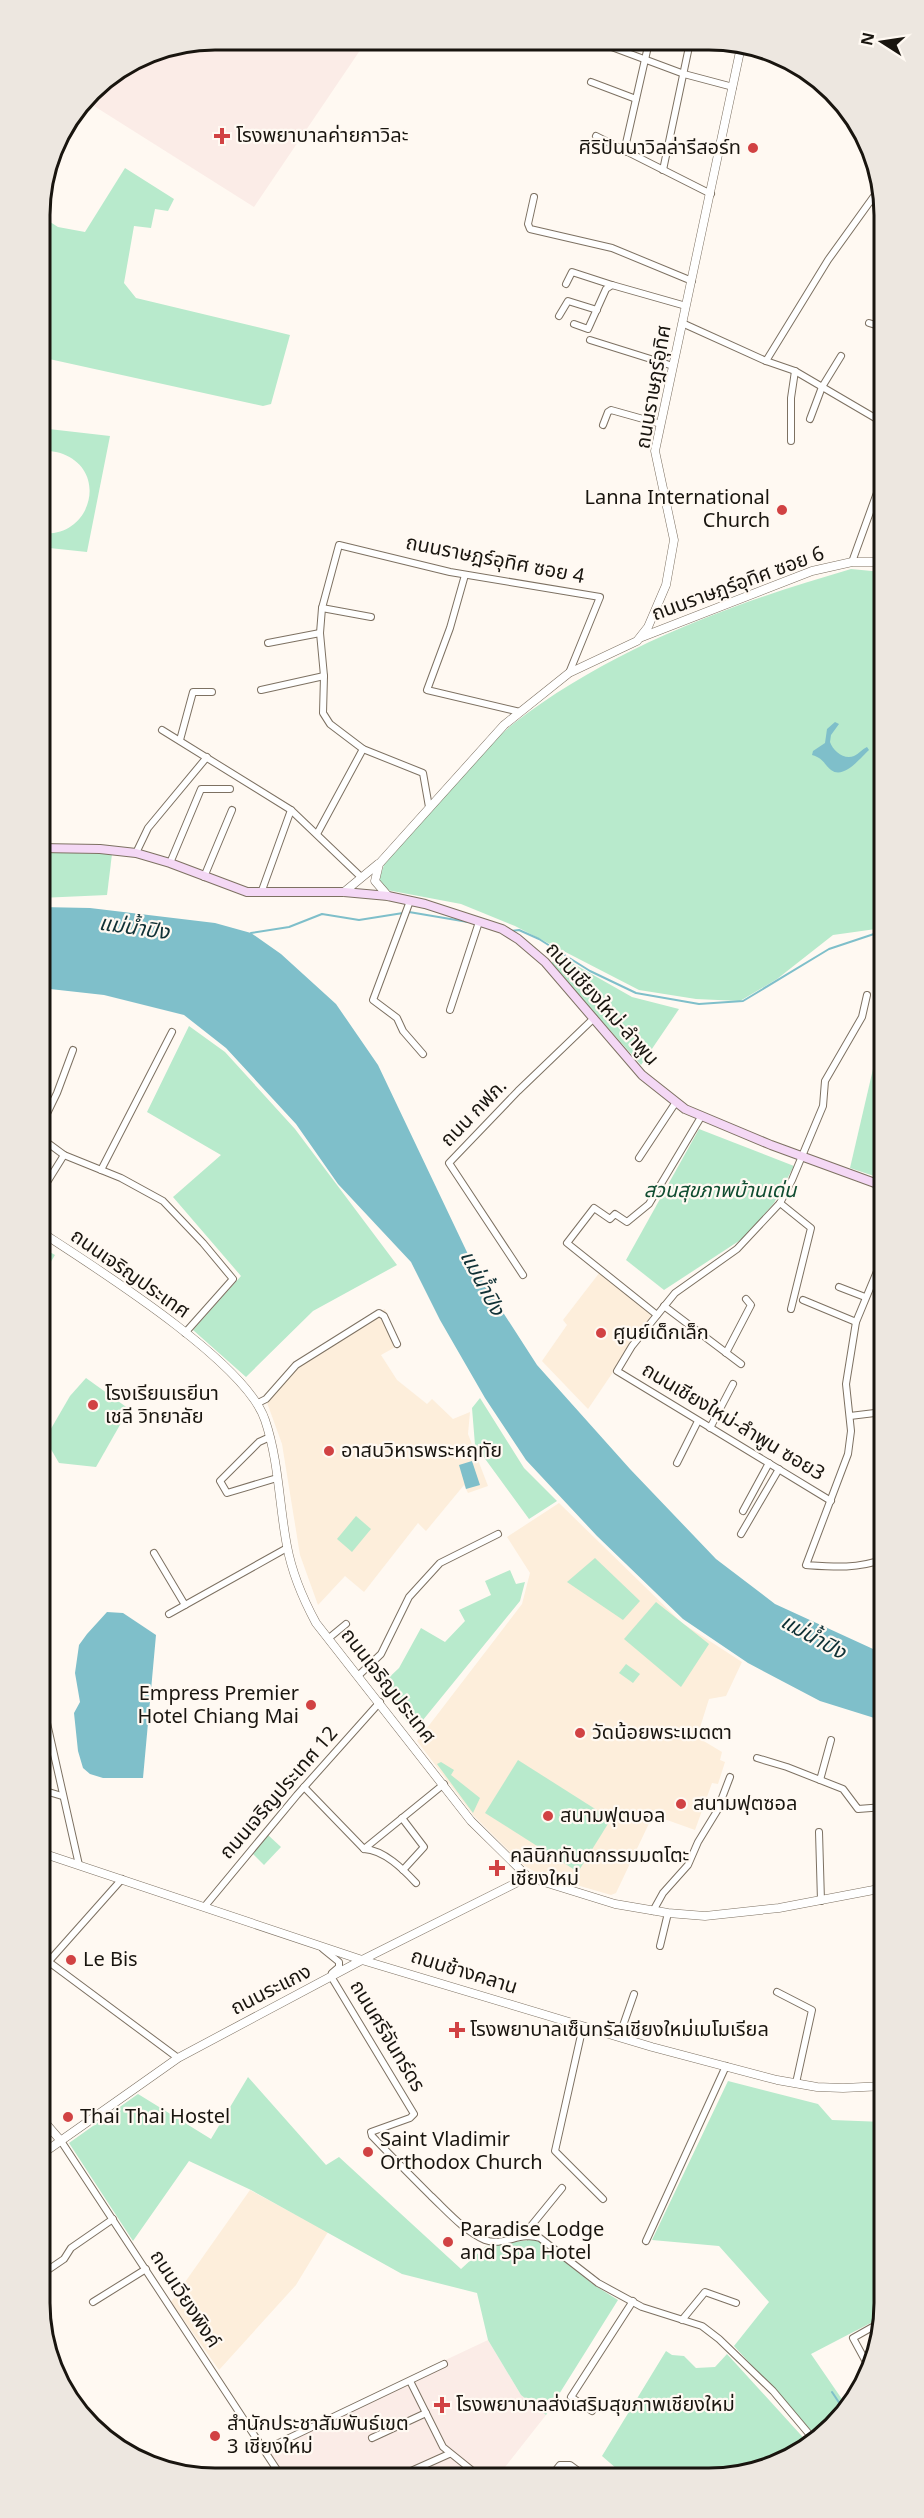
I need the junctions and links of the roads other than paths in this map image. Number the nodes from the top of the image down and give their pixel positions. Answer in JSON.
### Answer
{"nodes":[{"id":1,"x":621,"y":50,"type":"edge"},
{"id":2,"x":647,"y":50,"type":"edge"},
{"id":3,"x":688,"y":50,"type":"edge"},
{"id":4,"x":740,"y":53,"type":"edge"},
{"id":5,"x":645,"y":58,"type":"junction"},
{"id":6,"x":684,"y":74,"type":"junction"},
{"id":7,"x":591,"y":82,"type":"dead end"},
{"id":8,"x":733,"y":87,"type":"junction"},
{"id":9,"x":636,"y":99,"type":"junction"},
{"id":10,"x":596,"y":136,"type":"dead end"},
{"id":11,"x":624,"y":152,"type":"junction"},
{"id":12,"x":663,"y":170,"type":"junction"},
{"id":13,"x":711,"y":194,"type":"junction"},
{"id":14,"x":873,"y":197,"type":"edge"},
{"id":15,"x":534,"y":198,"type":"dead end"},
{"id":16,"x":692,"y":280,"type":"junction"},
{"id":17,"x":566,"y":284,"type":"dead end"},
{"id":18,"x":612,"y":285,"type":"junction"},
{"id":19,"x":686,"y":306,"type":"junction"},
{"id":20,"x":597,"y":310,"type":"junction"},
{"id":21,"x":560,"y":316,"type":"dead end"},
{"id":22,"x":682,"y":323,"type":"junction"},
{"id":23,"x":869,"y":323,"type":"dead end"},
{"id":24,"x":574,"y":324,"type":"dead end"},
{"id":25,"x":874,"y":325,"type":"edge"},
{"id":26,"x":590,"y":340,"type":"dead end"},
{"id":27,"x":841,"y":356,"type":"dead end"},
{"id":28,"x":766,"y":361,"type":"junction"},
{"id":29,"x":673,"y":366,"type":"junction"},
{"id":30,"x":795,"y":371,"type":"junction"},
{"id":31,"x":822,"y":387,"type":"junction"},
{"id":32,"x":874,"y":417,"type":"edge"},
{"id":33,"x":810,"y":419,"type":"dead end"},
{"id":34,"x":661,"y":424,"type":"junction"},
{"id":35,"x":603,"y":425,"type":"dead end"},
{"id":36,"x":791,"y":441,"type":"dead end"},
{"id":37,"x":874,"y":501,"type":"edge"},
{"id":38,"x":852,"y":562,"type":"junction"},
{"id":39,"x":874,"y":562,"type":"edge"},
{"id":40,"x":465,"y":575,"type":"junction"},
{"id":41,"x":322,"y":608,"type":"junction"},
{"id":42,"x":371,"y":616,"type":"dead end"},
{"id":43,"x":320,"y":633,"type":"junction"},
{"id":44,"x":642,"y":637,"type":"junction"},
{"id":45,"x":268,"y":643,"type":"dead end"},
{"id":46,"x":569,"y":673,"type":"junction"},
{"id":47,"x":324,"y":676,"type":"junction"},
{"id":48,"x":261,"y":690,"type":"dead end"},
{"id":49,"x":212,"y":692,"type":"dead end"},
{"id":50,"x":520,"y":712,"type":"junction"},
{"id":51,"x":162,"y":730,"type":"dead end"},
{"id":52,"x":180,"y":740,"type":"junction"},
{"id":53,"x":363,"y":749,"type":"junction"},
{"id":54,"x":207,"y":757,"type":"junction"},
{"id":55,"x":230,"y":789,"type":"dead end"},
{"id":56,"x":429,"y":807,"type":"junction"},
{"id":57,"x":232,"y":810,"type":"dead end"},
{"id":58,"x":291,"y":810,"type":"junction"},
{"id":59,"x":317,"y":834,"type":"junction"},
{"id":60,"x":50,"y":848,"type":"edge"},
{"id":61,"x":136,"y":853,"type":"junction"},
{"id":62,"x":170,"y":863,"type":"junction"},
{"id":63,"x":379,"y":864,"type":"junction"},
{"id":64,"x":204,"y":877,"type":"junction"},
{"id":65,"x":362,"y":878,"type":"junction"},
{"id":66,"x":344,"y":891,"type":"junction"},
{"id":67,"x":261,"y":893,"type":"junction"},
{"id":68,"x":388,"y":896,"type":"junction"},
{"id":69,"x":410,"y":903,"type":"junction"},
{"id":70,"x":479,"y":922,"type":"junction"},
{"id":71,"x":867,"y":996,"type":"dead end"},
{"id":72,"x":450,"y":1010,"type":"dead end"},
{"id":73,"x":594,"y":1018,"type":"junction"},
{"id":74,"x":172,"y":1032,"type":"dead end"},
{"id":75,"x":74,"y":1050,"type":"dead end"},
{"id":76,"x":423,"y":1054,"type":"dead end"},
{"id":77,"x":676,"y":1102,"type":"junction"},
{"id":78,"x":50,"y":1107,"type":"edge"},
{"id":79,"x":701,"y":1117,"type":"junction"},
{"id":80,"x":50,"y":1144,"type":"edge"},
{"id":81,"x":64,"y":1155,"type":"junction"},
{"id":82,"x":802,"y":1157,"type":"junction"},
{"id":83,"x":639,"y":1158,"type":"dead end"},
{"id":84,"x":101,"y":1170,"type":"junction"},
{"id":85,"x":50,"y":1178,"type":"edge"},
{"id":86,"x":874,"y":1183,"type":"edge"},
{"id":87,"x":780,"y":1203,"type":"junction"},
{"id":88,"x":50,"y":1238,"type":"edge"},
{"id":89,"x":523,"y":1275,"type":"dead end"},
{"id":90,"x":874,"y":1279,"type":"edge"},
{"id":91,"x":839,"y":1287,"type":"dead end"},
{"id":92,"x":865,"y":1297,"type":"junction"},
{"id":93,"x":746,"y":1299,"type":"dead end"},
{"id":94,"x":803,"y":1300,"type":"dead end"},
{"id":95,"x":664,"y":1306,"type":"junction"},
{"id":96,"x":791,"y":1309,"type":"dead end"},
{"id":97,"x":657,"y":1315,"type":"junction"},
{"id":98,"x":856,"y":1322,"type":"junction"},
{"id":99,"x":185,"y":1333,"type":"junction"},
{"id":100,"x":397,"y":1344,"type":"dead end"},
{"id":101,"x":726,"y":1353,"type":"junction"},
{"id":102,"x":741,"y":1364,"type":"dead end"},
{"id":103,"x":733,"y":1384,"type":"dead end"},
{"id":104,"x":258,"y":1403,"type":"junction"},
{"id":105,"x":874,"y":1413,"type":"edge"},
{"id":106,"x":850,"y":1416,"type":"junction"},
{"id":107,"x":698,"y":1421,"type":"junction"},
{"id":108,"x":710,"y":1428,"type":"junction"},
{"id":109,"x":270,"y":1437,"type":"junction"},
{"id":110,"x":677,"y":1463,"type":"dead end"},
{"id":111,"x":769,"y":1463,"type":"junction"},
{"id":112,"x":779,"y":1469,"type":"junction"},
{"id":113,"x":277,"y":1478,"type":"junction"},
{"id":114,"x":831,"y":1501,"type":"junction"},
{"id":115,"x":743,"y":1511,"type":"dead end"},
{"id":116,"x":498,"y":1534,"type":"dead end"},
{"id":117,"x":741,"y":1534,"type":"dead end"},
{"id":118,"x":287,"y":1548,"type":"junction"},
{"id":119,"x":154,"y":1553,"type":"dead end"},
{"id":120,"x":874,"y":1562,"type":"edge"},
{"id":121,"x":185,"y":1605,"type":"junction"},
{"id":122,"x":169,"y":1614,"type":"dead end"},
{"id":123,"x":346,"y":1624,"type":"dead end"},
{"id":124,"x":329,"y":1638,"type":"junction"},
{"id":125,"x":359,"y":1675,"type":"junction"},
{"id":126,"x":380,"y":1702,"type":"junction"},
{"id":127,"x":50,"y":1739,"type":"edge"},
{"id":128,"x":831,"y":1740,"type":"dead end"},
{"id":129,"x":757,"y":1758,"type":"dead end"},
{"id":130,"x":730,"y":1777,"type":"dead end"},
{"id":131,"x":820,"y":1780,"type":"junction"},
{"id":132,"x":444,"y":1784,"type":"junction"},
{"id":133,"x":304,"y":1787,"type":"junction"},
{"id":134,"x":50,"y":1792,"type":"edge"},
{"id":135,"x":62,"y":1796,"type":"junction"},
{"id":136,"x":874,"y":1808,"type":"edge"},
{"id":137,"x":402,"y":1818,"type":"junction"},
{"id":138,"x":819,"y":1832,"type":"dead end"},
{"id":139,"x":364,"y":1849,"type":"junction"},
{"id":140,"x":50,"y":1856,"type":"edge"},
{"id":141,"x":79,"y":1865,"type":"junction"},
{"id":142,"x":403,"y":1869,"type":"junction"},
{"id":143,"x":528,"y":1878,"type":"junction"},
{"id":144,"x":122,"y":1879,"type":"junction"},
{"id":145,"x":416,"y":1883,"type":"dead end"},
{"id":146,"x":874,"y":1890,"type":"edge"},
{"id":147,"x":821,"y":1900,"type":"junction"},
{"id":148,"x":205,"y":1906,"type":"junction"},
{"id":149,"x":653,"y":1911,"type":"junction"},
{"id":150,"x":668,"y":1913,"type":"junction"},
{"id":151,"x":317,"y":1945,"type":"junction"},
{"id":152,"x":660,"y":1946,"type":"dead end"},
{"id":153,"x":50,"y":1960,"type":"edge"},
{"id":154,"x":362,"y":1960,"type":"junction"},
{"id":155,"x":50,"y":1963,"type":"edge"},
{"id":156,"x":332,"y":1978,"type":"junction"},
{"id":157,"x":312,"y":1988,"type":"junction"},
{"id":158,"x":777,"y":1992,"type":"dead end"},
{"id":159,"x":634,"y":1994,"type":"dead end"},
{"id":160,"x":583,"y":2026,"type":"junction"},
{"id":161,"x":619,"y":2037,"type":"junction"},
{"id":162,"x":178,"y":2058,"type":"junction"},
{"id":163,"x":726,"y":2066,"type":"junction"},
{"id":164,"x":796,"y":2083,"type":"junction"},
{"id":165,"x":874,"y":2086,"type":"edge"},
{"id":166,"x":50,"y":2128,"type":"edge"},
{"id":167,"x":61,"y":2141,"type":"junction"},
{"id":168,"x":50,"y":2149,"type":"edge"},
{"id":169,"x":562,"y":2188,"type":"dead end"},
{"id":170,"x":603,"y":2199,"type":"dead end"},
{"id":171,"x":113,"y":2219,"type":"junction"},
{"id":172,"x":527,"y":2236,"type":"junction"},
{"id":173,"x":646,"y":2241,"type":"dead end"},
{"id":174,"x":50,"y":2269,"type":"edge"},
{"id":175,"x":146,"y":2269,"type":"junction"},
{"id":176,"x":633,"y":2301,"type":"junction"},
{"id":177,"x":93,"y":2302,"type":"dead end"},
{"id":178,"x":736,"y":2303,"type":"dead end"},
{"id":179,"x":682,"y":2320,"type":"junction"},
{"id":180,"x":873,"y":2327,"type":"edge"},
{"id":181,"x":865,"y":2359,"type":"edge"},
{"id":182,"x":444,"y":2364,"type":"dead end"},
{"id":183,"x":410,"y":2380,"type":"junction"},
{"id":184,"x":592,"y":2411,"type":"dead end"},
{"id":185,"x":426,"y":2413,"type":"junction"},
{"id":186,"x":809,"y":2434,"type":"edge"},
{"id":187,"x":372,"y":2438,"type":"dead end"},
{"id":188,"x":264,"y":2450,"type":"junction"},
{"id":189,"x":449,"y":2454,"type":"junction"},
{"id":190,"x":276,"y":2468,"type":"edge"},
{"id":191,"x":418,"y":2468,"type":"edge"},
{"id":192,"x":468,"y":2468,"type":"edge"},
{"id":193,"x":559,"y":2468,"type":"edge"},
{"id":194,"x":574,"y":2468,"type":"edge"}],
"edges":[{"from":1,"to":5,"type":"street"},
{"from":2,"to":5,"type":"street"},
{"from":3,"to":6,"type":"street"},
{"from":4,"to":8,"type":"street","name":"ถนนราษฎร์อุทิศ"},
{"from":5,"to":6,"type":"street"},
{"from":5,"to":9,"type":"street"},
{"from":6,"to":8,"type":"street"},
{"from":6,"to":12,"type":"street"},
{"from":7,"to":9,"type":"street"},
{"from":8,"to":13,"type":"street","name":"ถนนราษฎร์อุทิศ"},
{"from":9,"to":11,"type":"street"},
{"from":10,"to":11,"type":"street"},
{"from":11,"to":12,"type":"street"},
{"from":12,"to":13,"type":"street"},
{"from":13,"to":16,"type":"street","name":"ถนนราษฎร์อุทิศ"},
{"from":14,"to":28,"type":"street"},
{"from":15,"to":16,"type":"street"},
{"from":16,"to":19,"type":"street","name":"ถนนราษฎร์อุทิศ"},
{"from":17,"to":18,"type":"street"},
{"from":18,"to":19,"type":"street"},
{"from":18,"to":20,"type":"street"},
{"from":19,"to":22,"type":"street","name":"ถนนราษฎร์อุทิศ"},
{"from":20,"to":21,"type":"street"},
{"from":20,"to":24,"type":"street"},
{"from":22,"to":28,"type":"street"},
{"from":22,"to":29,"type":"street","name":"ถนนราษฎร์อุทิศ"},
{"from":23,"to":25,"type":"street"},
{"from":26,"to":29,"type":"street"},
{"from":27,"to":31,"type":"street"},
{"from":28,"to":30,"type":"street"},
{"from":29,"to":34,"type":"street","name":"ถนนราษฎร์อุทิศ"},
{"from":30,"to":31,"type":"street"},
{"from":30,"to":36,"type":"street"},
{"from":31,"to":32,"type":"street"},
{"from":31,"to":33,"type":"street"},
{"from":34,"to":35,"type":"street"},
{"from":34,"to":44,"type":"street","name":"ถนนราษฎร์อุทิศ"},
{"from":37,"to":38,"type":"street"},
{"from":38,"to":39,"type":"street","name":"ถนนราษฎร์อุทิศ ซอย 6"},
{"from":38,"to":44,"type":"street","name":"ถนนราษฎร์อุทิศ ซอย 6"},
{"from":40,"to":41,"type":"street","name":"ถนนราษฎร์อุทิศ ซอย 4"},
{"from":40,"to":46,"type":"street","name":"ถนนราษฎร์อุทิศ ซอย 4"},
{"from":40,"to":50,"type":"street"},
{"from":41,"to":42,"type":"street"},
{"from":41,"to":43,"type":"street"},
{"from":43,"to":45,"type":"street"},
{"from":43,"to":47,"type":"street"},
{"from":44,"to":46,"type":"street"},
{"from":46,"to":50,"type":"street"},
{"from":47,"to":48,"type":"street"},
{"from":47,"to":53,"type":"street"},
{"from":49,"to":52,"type":"street"},
{"from":50,"to":56,"type":"street"},
{"from":51,"to":52,"type":"street"},
{"from":52,"to":54,"type":"street"},
{"from":53,"to":56,"type":"street"},
{"from":53,"to":59,"type":"street"},
{"from":54,"to":58,"type":"street"},
{"from":54,"to":61,"type":"street"},
{"from":55,"to":62,"type":"street"},
{"from":56,"to":63,"type":"street"},
{"from":57,"to":64,"type":"street"},
{"from":58,"to":59,"type":"street"},
{"from":58,"to":67,"type":"street"},
{"from":59,"to":65,"type":"street"},
{"from":60,"to":61,"type":"main road","name":"ถนนเชียงใหม่-ลำพูน"},
{"from":61,"to":62,"type":"main road","name":"ถนนเชียงใหม่-ลำพูน"},
{"from":62,"to":64,"type":"main road","name":"ถนนเชียงใหม่-ลำพูน"},
{"from":63,"to":65,"type":"street"},
{"from":63,"to":68,"type":"street"},
{"from":64,"to":67,"type":"main road","name":"ถนนเชียงใหม่-ลำพูน"},
{"from":65,"to":66,"type":"street"},
{"from":66,"to":67,"type":"main road","name":"ถนนเชียงใหม่-ลำพูน"},
{"from":66,"to":68,"type":"main road","name":"ถนนเชียงใหม่-ลำพูน"},
{"from":68,"to":69,"type":"main road","name":"ถนนเชียงใหม่-ลำพูน"},
{"from":69,"to":70,"type":"main road","name":"ถนนเชียงใหม่-ลำพูน"},
{"from":69,"to":76,"type":"street"},
{"from":70,"to":72,"type":"street"},
{"from":70,"to":73,"type":"main road","name":"ถนนเชียงใหม่-ลำพูน"},
{"from":71,"to":82,"type":"street","name":"ถนนเชียงใหม่-ลำพูน ซอย3"},
{"from":73,"to":77,"type":"main road","name":"ถนนเชียงใหม่-ลำพูน"},
{"from":73,"to":89,"type":"street","name":"ถนน กฟภ."},
{"from":74,"to":84,"type":"street"},
{"from":75,"to":78,"type":"street"},
{"from":77,"to":79,"type":"main road","name":"ถนนเชียงใหม่-ลำพูน"},
{"from":77,"to":83,"type":"street"},
{"from":79,"to":82,"type":"main road","name":"ถนนเชียงใหม่-ลำพูน"},
{"from":79,"to":97,"type":"street"},
{"from":80,"to":81,"type":"street"},
{"from":81,"to":84,"type":"street"},
{"from":81,"to":85,"type":"street"},
{"from":82,"to":86,"type":"main road","name":"ถนนเชียงใหม่-ลำพูน"},
{"from":82,"to":87,"type":"street","name":"ถนนเชียงใหม่-ลำพูน ซอย3"},
{"from":84,"to":99,"type":"street"},
{"from":87,"to":95,"type":"street","name":"ถนนเชียงใหม่-ลำพูน ซอย3"},
{"from":87,"to":96,"type":"street"},
{"from":88,"to":99,"type":"street","name":"ถนนเจริญประเทศ"},
{"from":90,"to":92,"type":"street"},
{"from":91,"to":92,"type":"street"},
{"from":92,"to":98,"type":"street"},
{"from":93,"to":101,"type":"street"},
{"from":94,"to":98,"type":"street"},
{"from":95,"to":97,"type":"street","name":"ถนนเชียงใหม่-ลำพูน ซอย3"},
{"from":95,"to":101,"type":"street"},
{"from":97,"to":107,"type":"street","name":"ถนนเชียงใหม่-ลำพูน ซอย3"},
{"from":98,"to":106,"type":"street"},
{"from":99,"to":104,"type":"street","name":"ถนนเจริญประเทศ"},
{"from":100,"to":104,"type":"street"},
{"from":101,"to":102,"type":"street"},
{"from":103,"to":108,"type":"street"},
{"from":104,"to":109,"type":"street","name":"ถนนเจริญประเทศ"},
{"from":105,"to":106,"type":"street"},
{"from":106,"to":114,"type":"street"},
{"from":107,"to":108,"type":"street","name":"ถนนเชียงใหม่-ลำพูน ซอย3"},
{"from":107,"to":110,"type":"street"},
{"from":108,"to":111,"type":"street","name":"ถนนเชียงใหม่-ลำพูน ซอย3"},
{"from":109,"to":113,"type":"street","name":"ถนนเจริญประเทศ"},
{"from":109,"to":113,"type":"street"},
{"from":111,"to":112,"type":"street","name":"ถนนเชียงใหม่-ลำพูน ซอย3"},
{"from":111,"to":115,"type":"street"},
{"from":112,"to":114,"type":"street","name":"ถนนเชียงใหม่-ลำพูน ซอย3"},
{"from":112,"to":117,"type":"street"},
{"from":113,"to":118,"type":"street","name":"ถนนเจริญประเทศ"},
{"from":114,"to":120,"type":"street"},
{"from":116,"to":125,"type":"street"},
{"from":118,"to":121,"type":"street"},
{"from":118,"to":124,"type":"street","name":"ถนนเจริญประเทศ"},
{"from":119,"to":121,"type":"street"},
{"from":121,"to":122,"type":"street"},
{"from":123,"to":124,"type":"street"},
{"from":124,"to":125,"type":"street","name":"ถนนเจริญประเทศ"},
{"from":125,"to":126,"type":"street","name":"ถนนเจริญประเทศ"},
{"from":126,"to":132,"type":"street","name":"ถนนเจริญประเทศ"},
{"from":126,"to":133,"type":"street","name":"ถนนเจริญประเทศ 12"},
{"from":127,"to":135,"type":"street"},
{"from":128,"to":131,"type":"street"},
{"from":129,"to":131,"type":"street"},
{"from":130,"to":149,"type":"street"},
{"from":131,"to":136,"type":"street"},
{"from":132,"to":137,"type":"street"},
{"from":132,"to":143,"type":"street","name":"ถนนเจริญประเทศ"},
{"from":133,"to":139,"type":"street"},
{"from":133,"to":148,"type":"street","name":"ถนนเจริญประเทศ 12"},
{"from":134,"to":135,"type":"street"},
{"from":135,"to":141,"type":"street"},
{"from":137,"to":139,"type":"street"},
{"from":137,"to":142,"type":"street"},
{"from":138,"to":147,"type":"street"},
{"from":139,"to":142,"type":"street"},
{"from":140,"to":141,"type":"street","name":"ถนนช้างคลาน"},
{"from":141,"to":144,"type":"street","name":"ถนนช้างคลาน"},
{"from":142,"to":145,"type":"street"},
{"from":143,"to":149,"type":"street","name":"ถนนเจริญประเทศ"},
{"from":143,"to":154,"type":"street","name":"ถนนระแกง"},
{"from":144,"to":148,"type":"street","name":"ถนนช้างคลาน"},
{"from":144,"to":153,"type":"street"},
{"from":146,"to":147,"type":"street","name":"ถนนเจริญประเทศ"},
{"from":147,"to":150,"type":"street","name":"ถนนเจริญประเทศ"},
{"from":148,"to":151,"type":"street","name":"ถนนช้างคลาน"},
{"from":149,"to":150,"type":"street","name":"ถนนเจริญประเทศ"},
{"from":150,"to":152,"type":"street"},
{"from":151,"to":154,"type":"street","name":"ถนนช้างคลาน"},
{"from":151,"to":157,"type":"street"},
{"from":154,"to":156,"type":"street","name":"ถนนระแกง"},
{"from":154,"to":160,"type":"street","name":"ถนนช้างคลาน"},
{"from":155,"to":162,"type":"street"},
{"from":156,"to":157,"type":"street","name":"ถนนระแกง"},
{"from":156,"to":172,"type":"street","name":"ถนนศรีจันทร์ดร"},
{"from":157,"to":162,"type":"street","name":"ถนนระแกง"},
{"from":158,"to":164,"type":"street"},
{"from":159,"to":161,"type":"street"},
{"from":160,"to":161,"type":"street","name":"ถนนช้างคลาน"},
{"from":160,"to":170,"type":"street"},
{"from":161,"to":163,"type":"street","name":"ถนนช้างคลาน"},
{"from":162,"to":167,"type":"street","name":"ถนนระแกง"},
{"from":163,"to":164,"type":"street","name":"ถนนช้างคลาน"},
{"from":163,"to":173,"type":"street"},
{"from":164,"to":165,"type":"street","name":"ถนนช้างคลาน"},
{"from":166,"to":167,"type":"street"},
{"from":167,"to":168,"type":"street","name":"ถนนระแกง"},
{"from":167,"to":171,"type":"street","name":"ถนนเวียงพิงค์"},
{"from":169,"to":172,"type":"street"},
{"from":171,"to":174,"type":"street"},
{"from":171,"to":175,"type":"street","name":"ถนนเวียงพิงค์"},
{"from":172,"to":176,"type":"street"},
{"from":175,"to":177,"type":"street"},
{"from":175,"to":188,"type":"street","name":"ถนนเวียงพิงค์"},
{"from":176,"to":179,"type":"street"},
{"from":176,"to":184,"type":"street"},
{"from":178,"to":179,"type":"street"},
{"from":179,"to":186,"type":"street"},
{"from":180,"to":181,"type":"street"},
{"from":182,"to":183,"type":"street"},
{"from":183,"to":185,"type":"street"},
{"from":183,"to":188,"type":"street"},
{"from":185,"to":187,"type":"street"},
{"from":185,"to":189,"type":"street"},
{"from":188,"to":190,"type":"street","name":"ถนนเวียงพิงค์"},
{"from":189,"to":191,"type":"street"},
{"from":189,"to":192,"type":"street"},
{"from":193,"to":194,"type":"street"}]}
